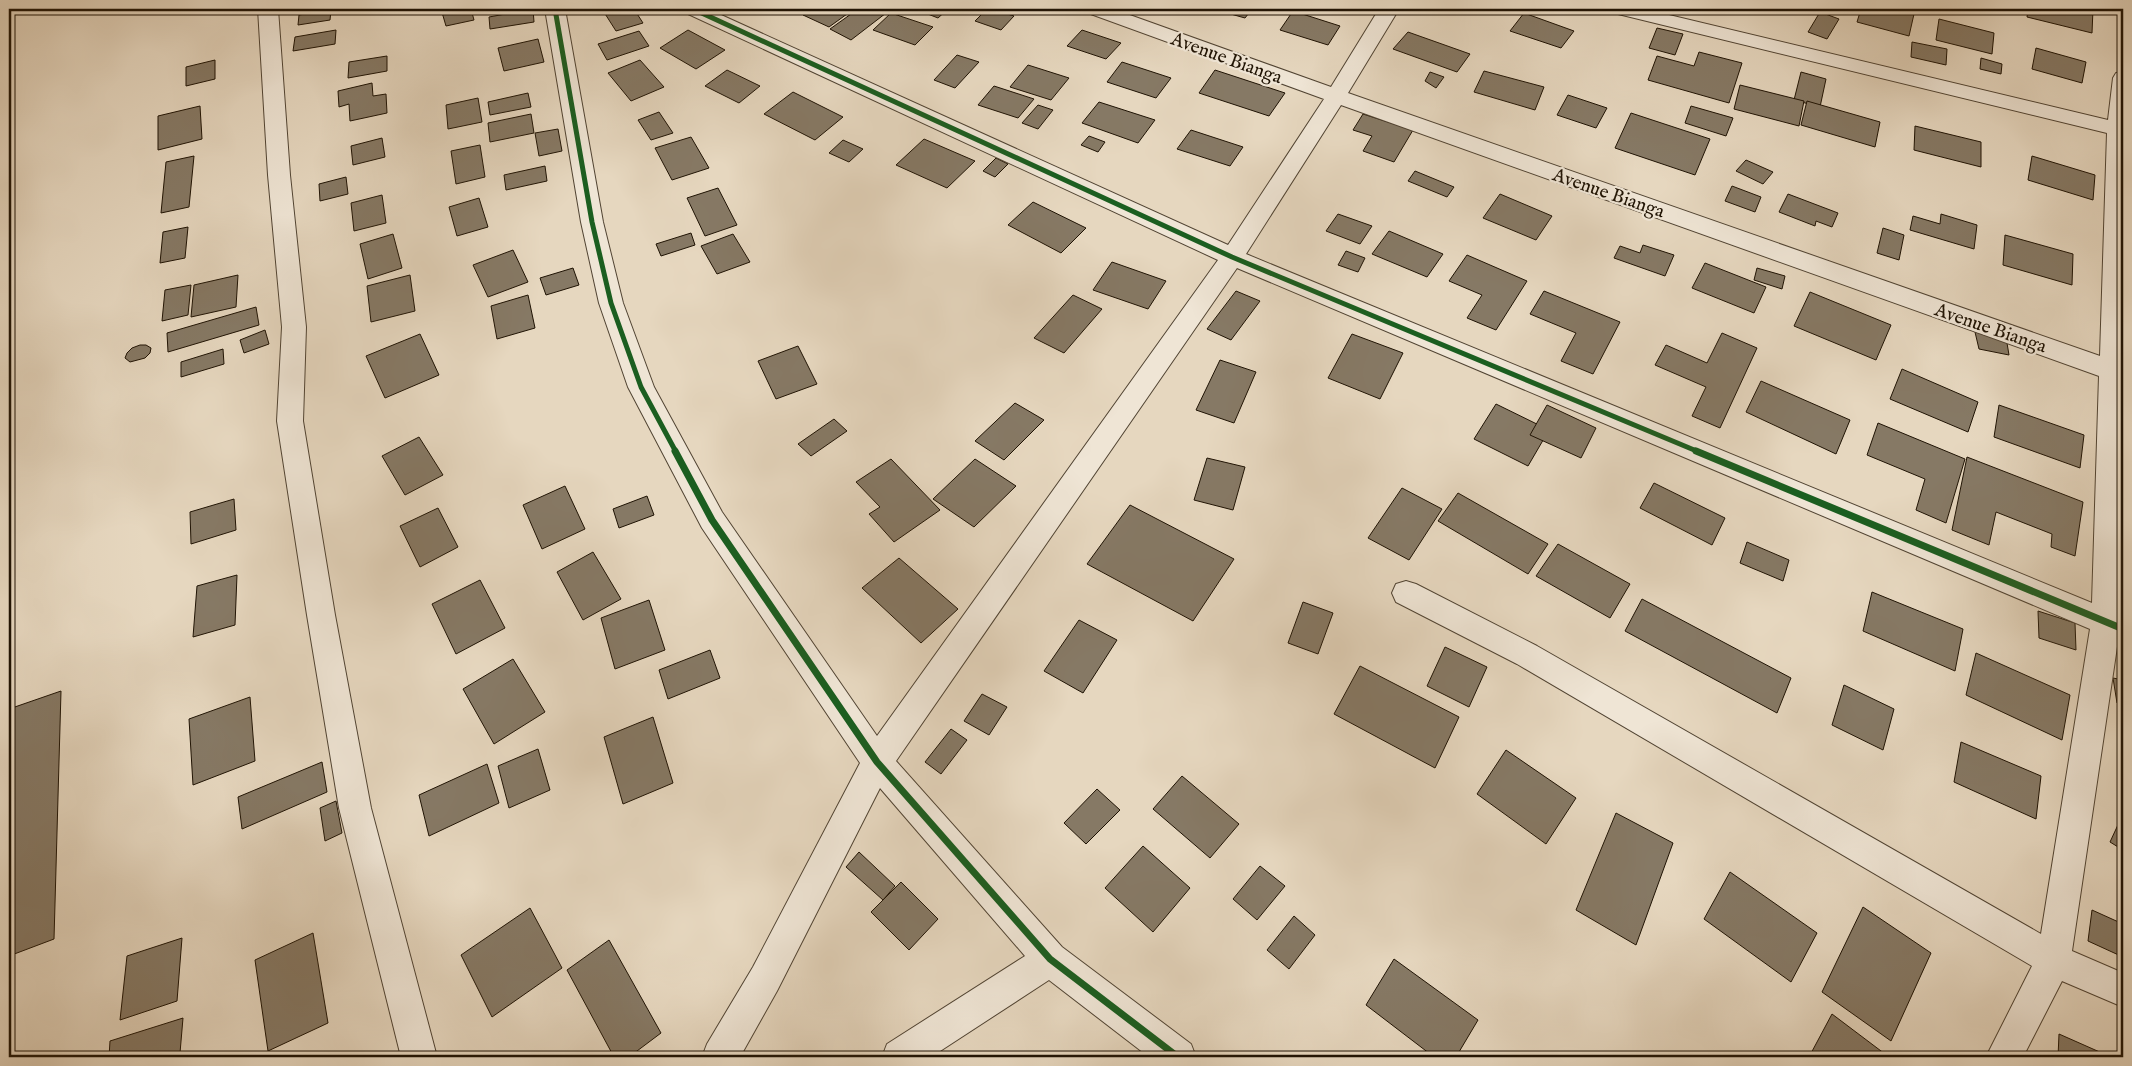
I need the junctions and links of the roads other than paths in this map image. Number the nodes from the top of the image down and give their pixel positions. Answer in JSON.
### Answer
{"nodes":[{"id":1,"x":268,"y":9,"type":"edge"},
{"id":2,"x":555,"y":9,"type":"edge"},
{"id":3,"x":693,"y":9,"type":"edge"},
{"id":4,"x":1095,"y":9,"type":"edge"},
{"id":5,"x":1389,"y":9,"type":"edge"},
{"id":6,"x":1621,"y":9,"type":"edge"},
{"id":7,"x":2123,"y":78,"type":"edge"},
{"id":8,"x":1336,"y":96,"type":"junction"},
{"id":9,"x":2121,"y":130,"type":"edge"},
{"id":10,"x":1232,"y":257,"type":"junction"},
{"id":11,"x":2118,"y":372,"type":"edge"},
{"id":12,"x":1406,"y":593,"type":"dead end"},
{"id":13,"x":2115,"y":625,"type":"edge"},
{"id":14,"x":877,"y":762,"type":"junction"},
{"id":15,"x":1050,"y":959,"type":"junction"},
{"id":16,"x":2054,"y":960,"type":"junction"},
{"id":17,"x":2123,"y":990,"type":"edge"},
{"id":18,"x":419,"y":1057,"type":"edge"},
{"id":19,"x":720,"y":1057,"type":"edge"},
{"id":20,"x":900,"y":1057,"type":"edge"},
{"id":21,"x":1178,"y":1057,"type":"edge"},
{"id":22,"x":2004,"y":1057,"type":"edge"}],
"edges":[{"from":1,"to":18,"type":"street"},
{"from":2,"to":14,"type":"street"},
{"from":3,"to":10,"type":"street"},
{"from":4,"to":8,"type":"street","name":"Avenue Bianga"},
{"from":5,"to":8,"type":"street"},
{"from":6,"to":9,"type":"street"},
{"from":7,"to":9,"type":"street"},
{"from":8,"to":10,"type":"street"},
{"from":8,"to":11,"type":"street","name":"Avenue Bianga"},
{"from":9,"to":11,"type":"street"},
{"from":10,"to":13,"type":"street"},
{"from":10,"to":14,"type":"street"},
{"from":11,"to":13,"type":"street"},
{"from":12,"to":16,"type":"street"},
{"from":13,"to":16,"type":"street"},
{"from":14,"to":15,"type":"street"},
{"from":14,"to":19,"type":"street"},
{"from":15,"to":20,"type":"street"},
{"from":15,"to":21,"type":"street"},
{"from":16,"to":17,"type":"street"},
{"from":16,"to":22,"type":"street"}]}
